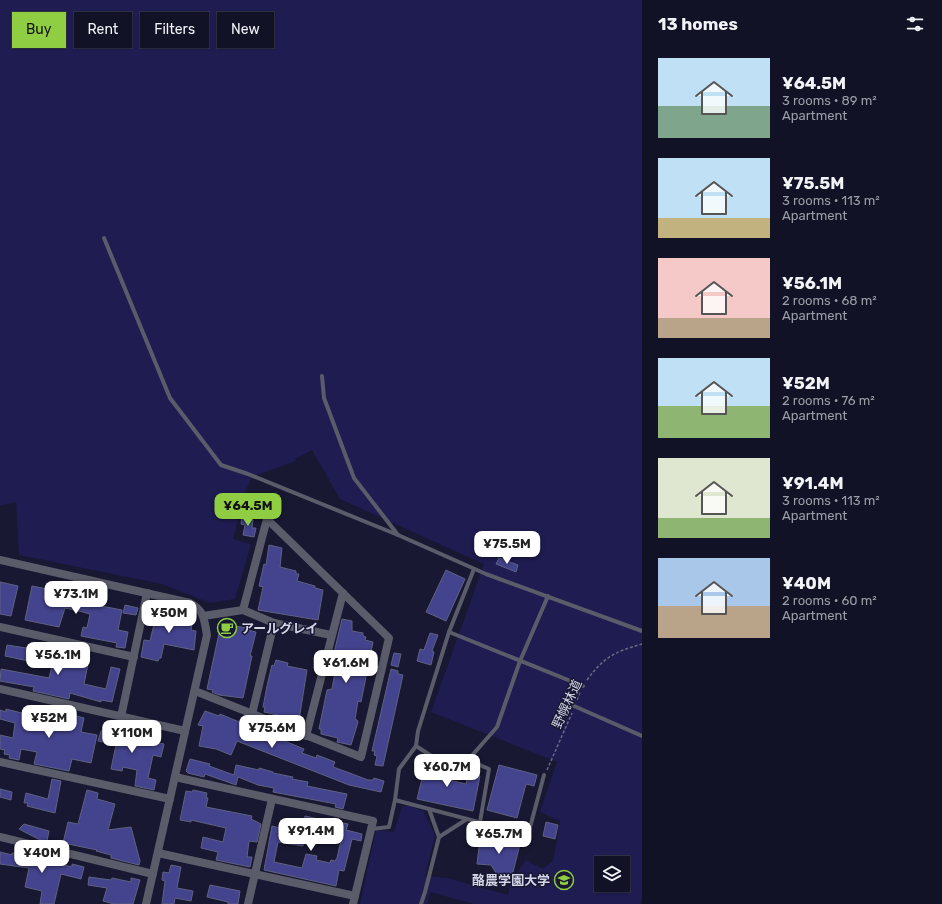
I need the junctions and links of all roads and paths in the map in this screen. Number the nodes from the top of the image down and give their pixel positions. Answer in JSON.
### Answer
{"nodes":[{"id":1,"x":104,"y":238,"type":"dead end"},
{"id":2,"x":322,"y":376,"type":"dead end"},
{"id":3,"x":398,"y":535,"type":"junction"},
{"id":4,"x":0,"y":560,"type":"edge"},
{"id":5,"x":474,"y":569,"type":"junction"},
{"id":6,"x":147,"y":593,"type":"junction"},
{"id":7,"x":343,"y":593,"type":"junction"},
{"id":8,"x":548,"y":596,"type":"junction"},
{"id":9,"x":243,"y":610,"type":"junction"},
{"id":10,"x":203,"y":616,"type":"junction"},
{"id":11,"x":274,"y":623,"type":"junction"},
{"id":12,"x":0,"y":627,"type":"edge"},
{"id":13,"x":642,"y":631,"type":"edge"},
{"id":14,"x":449,"y":632,"type":"junction"},
{"id":15,"x":331,"y":635,"type":"junction"},
{"id":16,"x":642,"y":644,"type":"edge"},
{"id":17,"x":134,"y":657,"type":"junction"},
{"id":18,"x":520,"y":661,"type":"junction"},
{"id":19,"x":583,"y":686,"type":"junction"},
{"id":20,"x":0,"y":689,"type":"edge"},
{"id":21,"x":195,"y":691,"type":"junction"},
{"id":22,"x":574,"y":706,"type":"junction"},
{"id":23,"x":252,"y":714,"type":"junction"},
{"id":24,"x":121,"y":717,"type":"junction"},
{"id":25,"x":185,"y":732,"type":"junction"},
{"id":26,"x":306,"y":736,"type":"junction"},
{"id":27,"x":642,"y":736,"type":"edge"},
{"id":28,"x":416,"y":746,"type":"junction"},
{"id":29,"x":468,"y":760,"type":"junction"},
{"id":30,"x":0,"y":762,"type":"edge"},
{"id":31,"x":544,"y":775,"type":"joint"},
{"id":32,"x":175,"y":776,"type":"junction"},
{"id":33,"x":170,"y":799,"type":"junction"},
{"id":34,"x":272,"y":799,"type":"junction"},
{"id":35,"x":395,"y":800,"type":"junction"},
{"id":36,"x":429,"y":809,"type":"junction"},
{"id":37,"x":467,"y":819,"type":"junction"},
{"id":38,"x":480,"y":822,"type":"junction"},
{"id":39,"x":371,"y":829,"type":"junction"},
{"id":40,"x":0,"y":837,"type":"edge"},
{"id":41,"x":439,"y":837,"type":"junction"},
{"id":42,"x":158,"y":853,"type":"junction"},
{"id":43,"x":153,"y":874,"type":"junction"},
{"id":44,"x":255,"y":874,"type":"junction"},
{"id":45,"x":354,"y":900,"type":"edge"},
{"id":46,"x":146,"y":904,"type":"edge"},
{"id":47,"x":248,"y":904,"type":"edge"},
{"id":48,"x":421,"y":904,"type":"edge"}],
"edges":[{"from":1,"to":3,"type":"lane"},
{"from":2,"to":3,"type":"lane"},
{"from":3,"to":5,"type":"lane"},
{"from":4,"to":6,"type":"street"},
{"from":5,"to":8,"type":"lane"},
{"from":5,"to":14,"type":"lane"},
{"from":6,"to":10,"type":"street"},
{"from":6,"to":17,"type":"street"},
{"from":7,"to":9,"type":"street"},
{"from":7,"to":15,"type":"street"},
{"from":7,"to":26,"type":"street"},
{"from":8,"to":13,"type":"lane"},
{"from":8,"to":18,"type":"lane"},
{"from":9,"to":10,"type":"street"},
{"from":9,"to":11,"type":"street"},
{"from":10,"to":21,"type":"street"},
{"from":11,"to":15,"type":"street"},
{"from":11,"to":23,"type":"street"},
{"from":12,"to":17,"type":"street"},
{"from":14,"to":18,"type":"lane"},
{"from":14,"to":28,"type":"lane"},
{"from":15,"to":26,"type":"street"},
{"from":16,"to":19,"type":"path","name":"野幌林道"},
{"from":17,"to":24,"type":"street"},
{"from":18,"to":19,"type":"lane"},
{"from":18,"to":29,"type":"lane"},
{"from":19,"to":22,"type":"path","name":"野幌林道"},
{"from":20,"to":24,"type":"street"},
{"from":21,"to":23,"type":"street"},
{"from":21,"to":25,"type":"street"},
{"from":22,"to":27,"type":"lane"},
{"from":22,"to":31,"type":"path","name":"野幌林道"},
{"from":23,"to":26,"type":"street"},
{"from":24,"to":25,"type":"street"},
{"from":25,"to":32,"type":"street"},
{"from":28,"to":29,"type":"lane"},
{"from":28,"to":35,"type":"lane"},
{"from":29,"to":38,"type":"lane"},
{"from":30,"to":33,"type":"street"},
{"from":31,"to":38,"type":"lane"},
{"from":32,"to":33,"type":"street"},
{"from":32,"to":34,"type":"street"},
{"from":33,"to":42,"type":"street"},
{"from":34,"to":39,"type":"street"},
{"from":34,"to":44,"type":"street"},
{"from":35,"to":36,"type":"lane"},
{"from":35,"to":39,"type":"lane"},
{"from":36,"to":37,"type":"lane"},
{"from":36,"to":41,"type":"lane"},
{"from":37,"to":38,"type":"lane"},
{"from":37,"to":41,"type":"lane"},
{"from":39,"to":45,"type":"street"},
{"from":40,"to":43,"type":"street"},
{"from":41,"to":48,"type":"lane"},
{"from":42,"to":43,"type":"street"},
{"from":42,"to":44,"type":"street"},
{"from":43,"to":46,"type":"street"},
{"from":44,"to":45,"type":"street"},
{"from":44,"to":47,"type":"street"}]}
